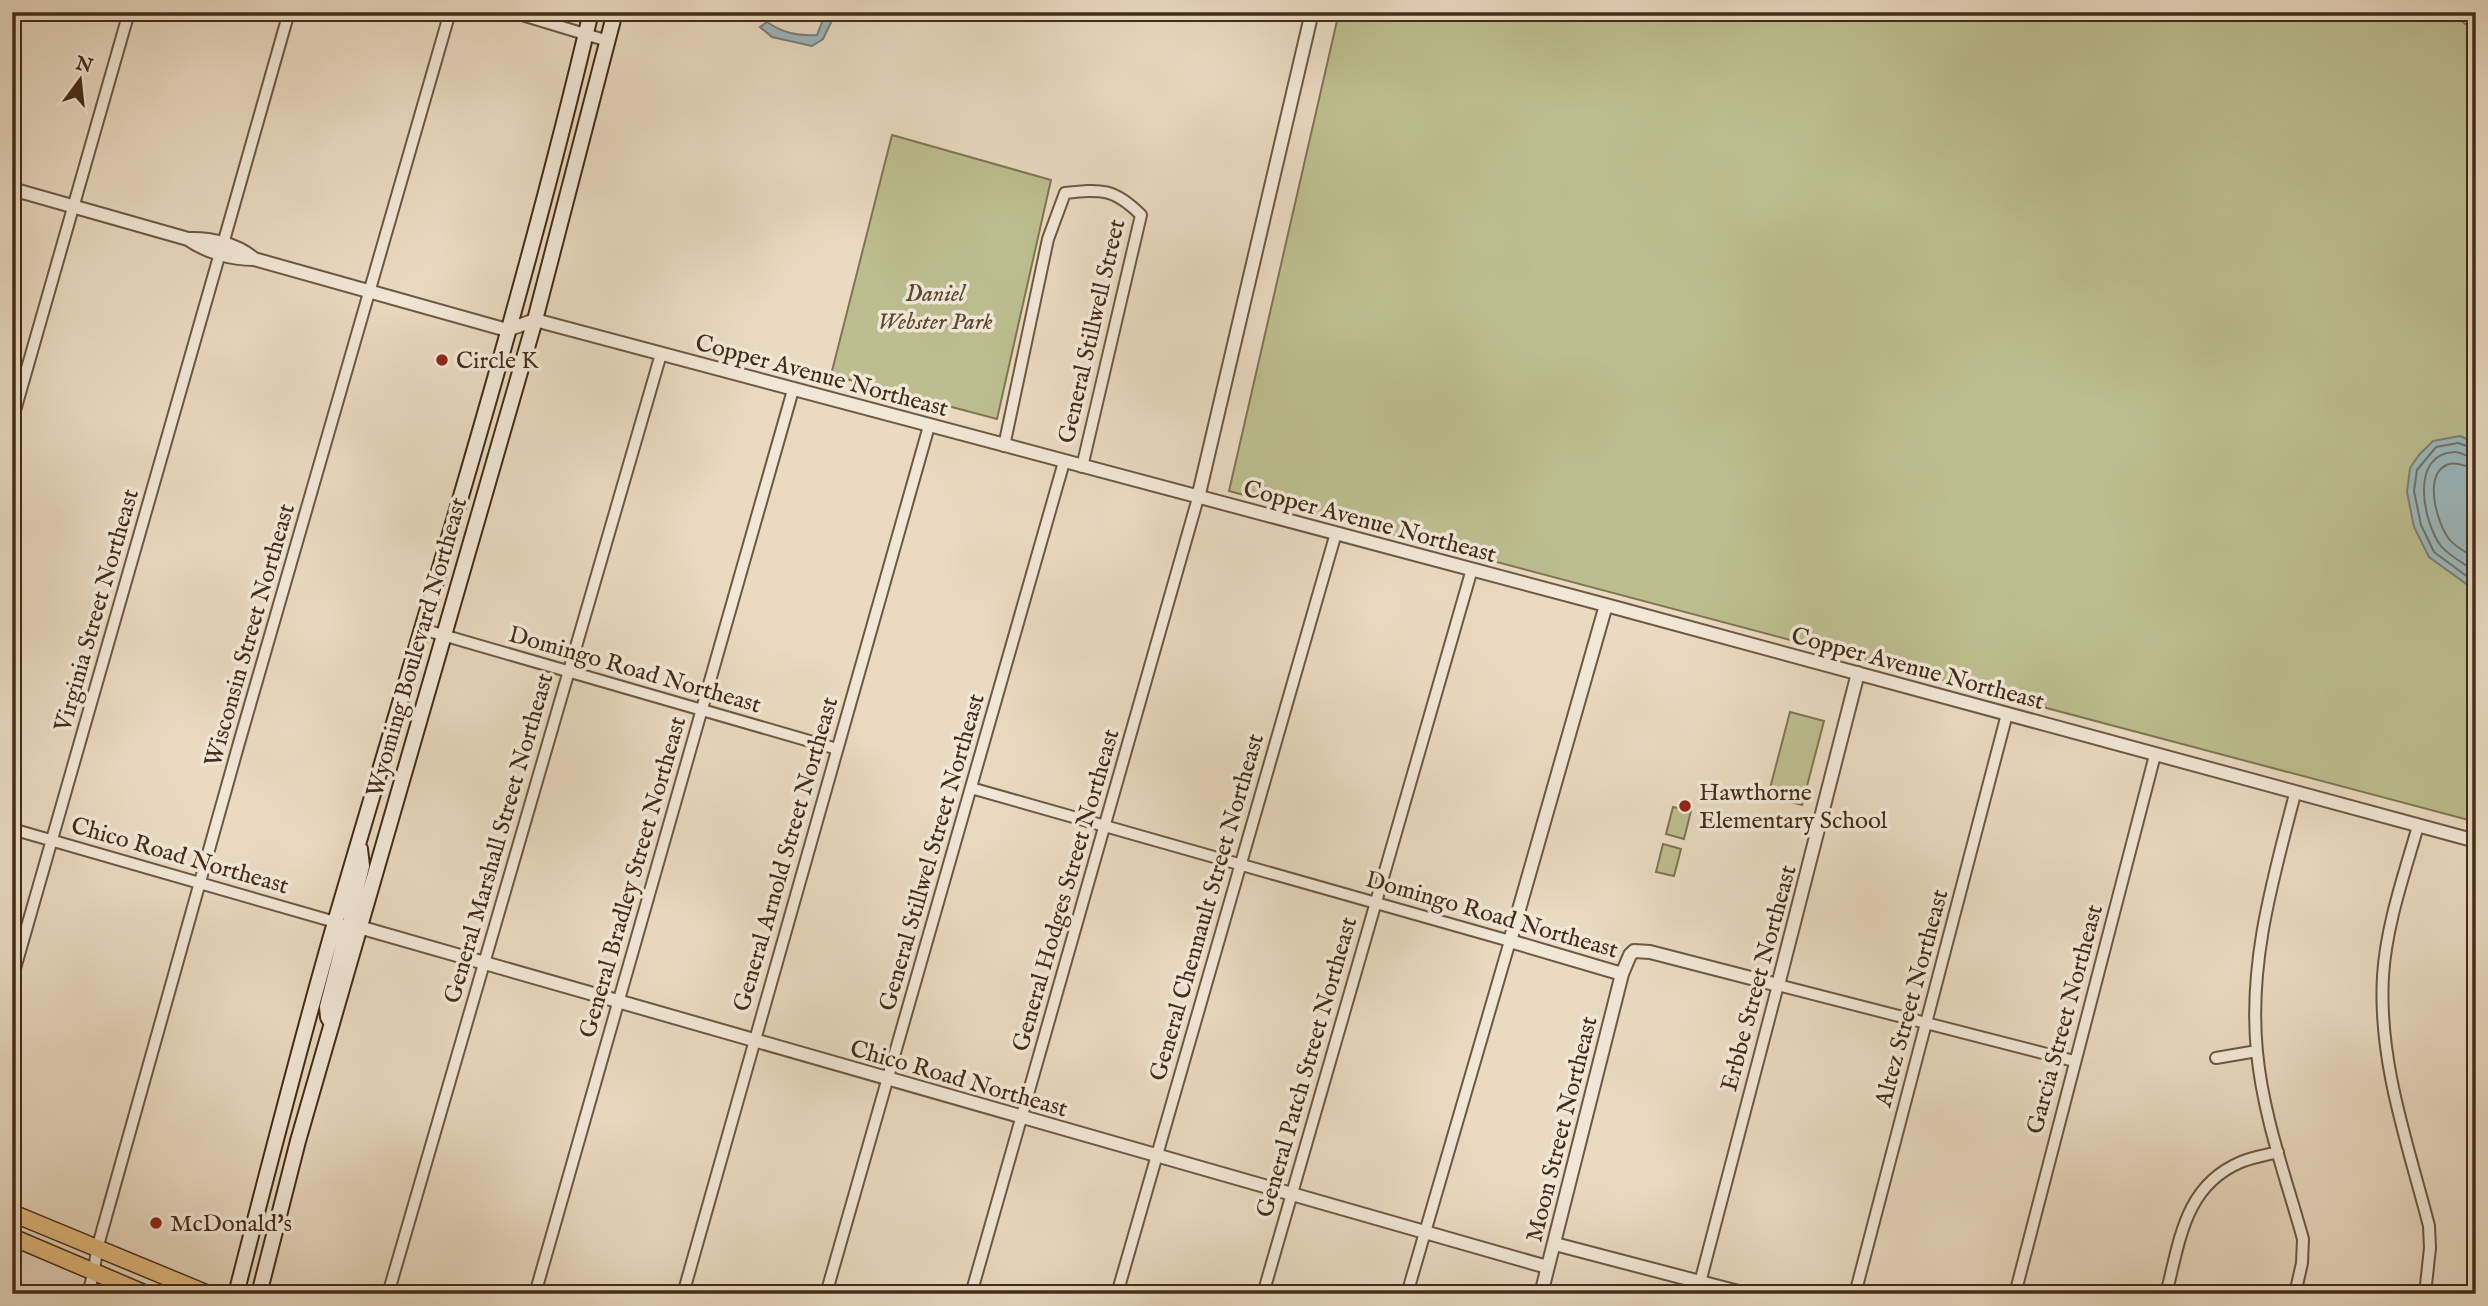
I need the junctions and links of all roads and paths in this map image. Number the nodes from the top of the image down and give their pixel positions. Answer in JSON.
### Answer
{"nodes":[{"id":1,"x":130,"y":12,"type":"edge"},
{"id":2,"x":289,"y":12,"type":"edge"},
{"id":3,"x":450,"y":12,"type":"edge"},
{"id":4,"x":512,"y":12,"type":"edge"},
{"id":5,"x":591,"y":12,"type":"edge"},
{"id":6,"x":615,"y":12,"type":"edge"},
{"id":7,"x":1312,"y":12,"type":"edge"},
{"id":8,"x":585,"y":34,"type":"junction"},
{"id":9,"x":608,"y":41,"type":"junction"},
{"id":10,"x":12,"y":189,"type":"edge"},
{"id":11,"x":74,"y":207,"type":"junction"},
{"id":12,"x":221,"y":249,"type":"junction"},
{"id":13,"x":370,"y":290,"type":"junction"},
{"id":14,"x":535,"y":320,"type":"junction"},
{"id":15,"x":507,"y":330,"type":"junction"},
{"id":16,"x":661,"y":354,"type":"junction"},
{"id":17,"x":793,"y":390,"type":"junction"},
{"id":18,"x":12,"y":421,"type":"edge"},
{"id":19,"x":929,"y":426,"type":"junction"},
{"id":20,"x":1004,"y":446,"type":"junction"},
{"id":21,"x":1064,"y":462,"type":"junction"},
{"id":22,"x":1082,"y":467,"type":"junction"},
{"id":23,"x":1198,"y":498,"type":"junction"},
{"id":24,"x":1336,"y":533,"type":"junction"},
{"id":25,"x":1472,"y":569,"type":"junction"},
{"id":26,"x":1605,"y":605,"type":"junction"},
{"id":27,"x":422,"y":629,"type":"junction"},
{"id":28,"x":444,"y":635,"type":"junction"},
{"id":29,"x":568,"y":671,"type":"junction"},
{"id":30,"x":1858,"y":673,"type":"junction"},
{"id":31,"x":702,"y":710,"type":"junction"},
{"id":32,"x":2007,"y":714,"type":"junction"},
{"id":33,"x":837,"y":749,"type":"junction"},
{"id":34,"x":2155,"y":755,"type":"junction"},
{"id":35,"x":971,"y":788,"type":"junction"},
{"id":36,"x":2295,"y":794,"type":"junction"},
{"id":37,"x":1106,"y":826,"type":"junction"},
{"id":38,"x":2418,"y":827,"type":"junction"},
{"id":39,"x":12,"y":829,"type":"edge"},
{"id":40,"x":52,"y":840,"type":"junction"},
{"id":41,"x":359,"y":841,"type":"junction"},
{"id":42,"x":2476,"y":841,"type":"edge"},
{"id":43,"x":1239,"y":864,"type":"junction"},
{"id":44,"x":200,"y":884,"type":"junction"},
{"id":45,"x":1375,"y":903,"type":"junction"},
{"id":46,"x":335,"y":922,"type":"junction"},
{"id":47,"x":359,"y":928,"type":"junction"},
{"id":48,"x":1510,"y":941,"type":"junction"},
{"id":49,"x":485,"y":963,"type":"junction"},
{"id":50,"x":1622,"y":974,"type":"junction"},
{"id":51,"x":12,"y":979,"type":"edge"},
{"id":52,"x":1778,"y":985,"type":"junction"},
{"id":53,"x":619,"y":1001,"type":"junction"},
{"id":54,"x":1926,"y":1024,"type":"junction"},
{"id":55,"x":332,"y":1025,"type":"junction"},
{"id":56,"x":754,"y":1041,"type":"junction"},
{"id":57,"x":2257,"y":1051,"type":"junction"},
{"id":58,"x":2216,"y":1058,"type":"dead end"},
{"id":59,"x":2074,"y":1062,"type":"junction"},
{"id":60,"x":887,"y":1079,"type":"junction"},
{"id":61,"x":1022,"y":1118,"type":"junction"},
{"id":62,"x":2278,"y":1152,"type":"junction"},
{"id":63,"x":1156,"y":1157,"type":"junction"},
{"id":64,"x":1291,"y":1195,"type":"junction"},
{"id":65,"x":12,"y":1213,"type":"edge"},
{"id":66,"x":1424,"y":1233,"type":"junction"},
{"id":67,"x":12,"y":1237,"type":"edge"},
{"id":68,"x":1555,"y":1244,"type":"junction"},
{"id":69,"x":97,"y":1249,"type":"junction"},
{"id":70,"x":1548,"y":1267,"type":"junction"},
{"id":71,"x":94,"y":1271,"type":"junction"},
{"id":72,"x":1699,"y":1288,"type":"edge"},
{"id":73,"x":88,"y":1294,"type":"edge"},
{"id":74,"x":146,"y":1294,"type":"edge"},
{"id":75,"x":208,"y":1294,"type":"edge"},
{"id":76,"x":236,"y":1294,"type":"edge"},
{"id":77,"x":259,"y":1294,"type":"edge"},
{"id":78,"x":388,"y":1294,"type":"edge"},
{"id":79,"x":535,"y":1294,"type":"edge"},
{"id":80,"x":683,"y":1294,"type":"edge"},
{"id":81,"x":826,"y":1294,"type":"edge"},
{"id":82,"x":971,"y":1294,"type":"edge"},
{"id":83,"x":1117,"y":1294,"type":"edge"},
{"id":84,"x":1263,"y":1294,"type":"edge"},
{"id":85,"x":1407,"y":1294,"type":"edge"},
{"id":86,"x":1541,"y":1294,"type":"edge"},
{"id":87,"x":1746,"y":1294,"type":"edge"},
{"id":88,"x":1856,"y":1294,"type":"edge"},
{"id":89,"x":2015,"y":1294,"type":"edge"},
{"id":90,"x":2166,"y":1294,"type":"edge"},
{"id":91,"x":2295,"y":1294,"type":"edge"},
{"id":92,"x":2425,"y":1294,"type":"edge"}],
"edges":[{"from":1,"to":11,"type":"street"},
{"from":2,"to":12,"type":"street","name":"Virginia Street Northeast"},
{"from":3,"to":13,"type":"street","name":"Wisconsin Street Northeast"},
{"from":4,"to":8,"type":"street"},
{"from":5,"to":8,"type":"main road","name":"Wyoming Boulevard Northeast"},
{"from":6,"to":9,"type":"main road","name":"Wyoming Boulevard Northeast"},
{"from":7,"to":23,"type":"street"},
{"from":8,"to":9,"type":"street"},
{"from":8,"to":15,"type":"main road","name":"Wyoming Boulevard Northeast"},
{"from":9,"to":14,"type":"main road","name":"Wyoming Boulevard Northeast"},
{"from":10,"to":11,"type":"street"},
{"from":11,"to":12,"type":"street"},
{"from":11,"to":18,"type":"street"},
{"from":12,"to":13,"type":"street"},
{"from":12,"to":40,"type":"street","name":"Virginia Street Northeast"},
{"from":13,"to":15,"type":"street"},
{"from":13,"to":44,"type":"street","name":"Wisconsin Street Northeast"},
{"from":14,"to":15,"type":"street"},
{"from":14,"to":16,"type":"street","name":"Copper Avenue Northeast"},
{"from":14,"to":28,"type":"main road","name":"Wyoming Boulevard Northeast"},
{"from":15,"to":27,"type":"main road","name":"Wyoming Boulevard Northeast"},
{"from":16,"to":17,"type":"street","name":"Copper Avenue Northeast"},
{"from":16,"to":29,"type":"street","name":"General Marshall Street Northeast"},
{"from":17,"to":19,"type":"street","name":"Copper Avenue Northeast"},
{"from":17,"to":31,"type":"street","name":"General Bradley Street Northeast"},
{"from":19,"to":20,"type":"street","name":"Copper Avenue Northeast"},
{"from":19,"to":33,"type":"street","name":"General Arnold Street Northeast"},
{"from":20,"to":21,"type":"street","name":"Copper Avenue Northeast"},
{"from":20,"to":22,"type":"street","name":"General Stillwell Street"},
{"from":21,"to":22,"type":"street","name":"Copper Avenue Northeast"},
{"from":21,"to":35,"type":"street","name":"General Stillwel Street Northeast"},
{"from":22,"to":23,"type":"street","name":"Copper Avenue Northeast"},
{"from":23,"to":24,"type":"street","name":"Copper Avenue Northeast"},
{"from":23,"to":37,"type":"street","name":"General Hodges Street Northeast"},
{"from":24,"to":25,"type":"street","name":"Copper Avenue Northeast"},
{"from":24,"to":43,"type":"street","name":"General Chennault Street Northeast"},
{"from":25,"to":26,"type":"street","name":"Copper Avenue Northeast"},
{"from":25,"to":45,"type":"street","name":"General Patch Street Northeast"},
{"from":26,"to":30,"type":"street","name":"Copper Avenue Northeast"},
{"from":26,"to":48,"type":"street"},
{"from":27,"to":28,"type":"street","name":"Domingo Road Northeast"},
{"from":27,"to":41,"type":"main road","name":"Wyoming Boulevard Northeast"},
{"from":28,"to":29,"type":"street","name":"Domingo Road Northeast"},
{"from":28,"to":47,"type":"main road","name":"Wyoming Boulevard Northeast"},
{"from":29,"to":31,"type":"street","name":"Domingo Road Northeast"},
{"from":29,"to":49,"type":"street","name":"General Marshall Street Northeast"},
{"from":30,"to":32,"type":"street","name":"Copper Avenue Northeast"},
{"from":30,"to":52,"type":"street","name":"Erbbe Street Northeast"},
{"from":31,"to":33,"type":"street","name":"Domingo Road Northeast"},
{"from":31,"to":53,"type":"street","name":"General Bradley Street Northeast"},
{"from":32,"to":34,"type":"street","name":"Copper Avenue Northeast"},
{"from":32,"to":54,"type":"street","name":"Altez Street Northeast"},
{"from":33,"to":56,"type":"street","name":"General Arnold Street Northeast"},
{"from":34,"to":36,"type":"street","name":"Copper Avenue Northeast"},
{"from":34,"to":59,"type":"street","name":"Garcia Street Northeast"},
{"from":35,"to":37,"type":"street","name":"Domingo Road Northeast"},
{"from":35,"to":60,"type":"street","name":"General Stillwel Street Northeast"},
{"from":36,"to":38,"type":"street","name":"Copper Avenue Northeast"},
{"from":36,"to":57,"type":"street"},
{"from":37,"to":43,"type":"street","name":"Domingo Road Northeast"},
{"from":37,"to":61,"type":"street","name":"General Hodges Street Northeast"},
{"from":38,"to":42,"type":"street","name":"Copper Avenue Northeast"},
{"from":38,"to":92,"type":"street"},
{"from":39,"to":40,"type":"street","name":"Chico Road Northeast"},
{"from":40,"to":44,"type":"street","name":"Chico Road Northeast"},
{"from":40,"to":51,"type":"street","name":"Virginia Street Northeast"},
{"from":41,"to":46,"type":"main road","name":"Wyoming Boulevard Northeast"},
{"from":41,"to":47,"type":"main road"},
{"from":43,"to":45,"type":"street","name":"Domingo Road Northeast"},
{"from":43,"to":63,"type":"street","name":"General Chennault Street Northeast"},
{"from":44,"to":46,"type":"street","name":"Chico Road Northeast"},
{"from":44,"to":69,"type":"street","name":"Wisconsin Street Northeast"},
{"from":45,"to":48,"type":"street","name":"Domingo Road Northeast"},
{"from":45,"to":64,"type":"street","name":"General Patch Street Northeast"},
{"from":46,"to":55,"type":"main road"},
{"from":46,"to":76,"type":"main road","name":"Wyoming Boulevard Northeast"},
{"from":47,"to":49,"type":"street","name":"Chico Road Northeast"},
{"from":47,"to":55,"type":"main road","name":"Wyoming Boulevard Northeast"},
{"from":48,"to":50,"type":"street","name":"Domingo Road Northeast"},
{"from":48,"to":66,"type":"street"},
{"from":49,"to":53,"type":"street","name":"Chico Road Northeast"},
{"from":49,"to":78,"type":"street","name":"General Marshall Street Northeast"},
{"from":50,"to":52,"type":"street","name":"Domingo Road Northeast"},
{"from":50,"to":68,"type":"street","name":"Moon Street Northeast"},
{"from":52,"to":54,"type":"street","name":"Domingo Road Northeast"},
{"from":52,"to":72,"type":"street","name":"Erbbe Street Northeast"},
{"from":53,"to":56,"type":"street","name":"Chico Road Northeast"},
{"from":53,"to":79,"type":"street","name":"General Bradley Street Northeast"},
{"from":54,"to":59,"type":"street","name":"Domingo Road Northeast"},
{"from":54,"to":88,"type":"street","name":"Altez Street Northeast"},
{"from":55,"to":77,"type":"main road","name":"Wyoming Boulevard Northeast"},
{"from":56,"to":60,"type":"street","name":"Chico Road Northeast"},
{"from":56,"to":80,"type":"street","name":"General Arnold Street Northeast"},
{"from":57,"to":58,"type":"street"},
{"from":57,"to":62,"type":"street"},
{"from":59,"to":89,"type":"street","name":"Garcia Street Northeast"},
{"from":60,"to":61,"type":"street","name":"Chico Road Northeast"},
{"from":60,"to":81,"type":"street","name":"General Stillwel Street Northeast"},
{"from":61,"to":63,"type":"street","name":"Chico Road Northeast"},
{"from":61,"to":82,"type":"street","name":"General Hodges Street Northeast"},
{"from":62,"to":90,"type":"street"},
{"from":62,"to":91,"type":"street"},
{"from":63,"to":64,"type":"street","name":"Chico Road Northeast"},
{"from":63,"to":83,"type":"street","name":"General Chennault Street Northeast"},
{"from":64,"to":66,"type":"street","name":"Chico Road Northeast"},
{"from":64,"to":84,"type":"street","name":"General Patch Street Northeast"},
{"from":65,"to":69,"type":"main road"},
{"from":66,"to":70,"type":"street","name":"Chico Road Northeast"},
{"from":66,"to":85,"type":"street"},
{"from":67,"to":71,"type":"main road"},
{"from":68,"to":70,"type":"street","name":"Moon Street Northeast"},
{"from":68,"to":72,"type":"street"},
{"from":69,"to":71,"type":"street","name":"Wisconsin Street Northeast"},
{"from":69,"to":75,"type":"main road"},
{"from":70,"to":86,"type":"street","name":"Moon Street Northeast"},
{"from":71,"to":73,"type":"street","name":"Wisconsin Street Northeast"},
{"from":71,"to":74,"type":"main road"},
{"from":72,"to":87,"type":"street"}]}
